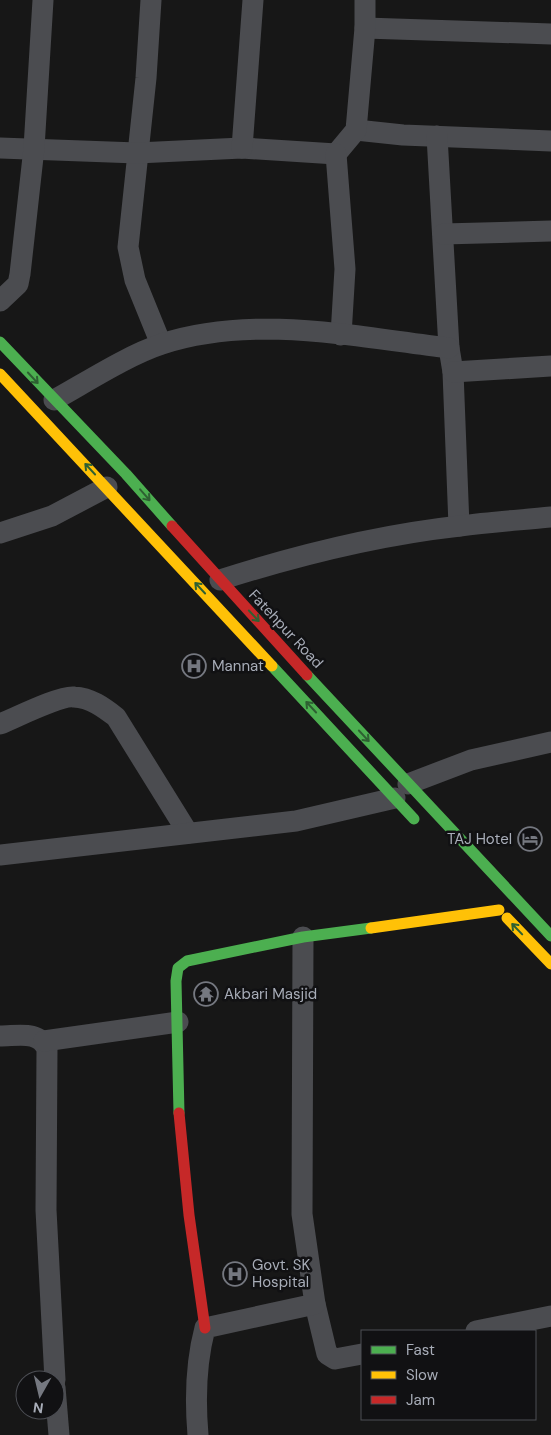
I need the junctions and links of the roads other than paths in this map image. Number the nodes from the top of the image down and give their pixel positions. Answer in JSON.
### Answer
{"nodes":[{"id":1,"x":43,"y":0,"type":"edge"},
{"id":2,"x":151,"y":0,"type":"edge"},
{"id":3,"x":253,"y":0,"type":"edge"},
{"id":4,"x":364,"y":0,"type":"edge"},
{"id":5,"x":365,"y":28,"type":"junction"},
{"id":6,"x":551,"y":34,"type":"edge"},
{"id":7,"x":356,"y":130,"type":"junction"},
{"id":8,"x":437,"y":136,"type":"junction"},
{"id":9,"x":551,"y":141,"type":"edge"},
{"id":10,"x":0,"y":148,"type":"edge"},
{"id":11,"x":34,"y":148,"type":"junction"},
{"id":12,"x":242,"y":148,"type":"junction"},
{"id":13,"x":137,"y":153,"type":"junction"},
{"id":14,"x":336,"y":154,"type":"junction"},
{"id":15,"x":551,"y":231,"type":"edge"},
{"id":16,"x":443,"y":234,"type":"junction"},
{"id":17,"x":0,"y":301,"type":"edge"},
{"id":18,"x":341,"y":335,"type":"junction"},
{"id":19,"x":0,"y":342,"type":"edge"},
{"id":20,"x":161,"y":344,"type":"junction"},
{"id":21,"x":449,"y":348,"type":"junction"},
{"id":22,"x":551,"y":366,"type":"edge"},
{"id":23,"x":453,"y":372,"type":"junction"},
{"id":24,"x":0,"y":374,"type":"edge"},
{"id":25,"x":54,"y":400,"type":"junction"},
{"id":26,"x":107,"y":487,"type":"junction"},
{"id":27,"x":551,"y":517,"type":"edge"},
{"id":28,"x":167,"y":520,"type":"junction"},
{"id":29,"x":459,"y":526,"type":"junction"},
{"id":30,"x":0,"y":533,"type":"edge"},
{"id":31,"x":151,"y":535,"type":"junction"},
{"id":32,"x":220,"y":580,"type":"junction"},
{"id":33,"x":0,"y":724,"type":"edge"},
{"id":34,"x":551,"y":742,"type":"edge"},
{"id":35,"x":402,"y":791,"type":"junction"},
{"id":36,"x":421,"y":826,"type":"dead end"},
{"id":37,"x":188,"y":834,"type":"junction"},
{"id":38,"x":0,"y":855,"type":"edge"},
{"id":39,"x":486,"y":896,"type":"dead end"},
{"id":40,"x":499,"y":910,"type":"junction"},
{"id":41,"x":551,"y":936,"type":"edge"},
{"id":42,"x":303,"y":938,"type":"junction"},
{"id":43,"x":551,"y":964,"type":"edge"},
{"id":44,"x":178,"y":1022,"type":"junction"},
{"id":45,"x":0,"y":1036,"type":"edge"},
{"id":46,"x":44,"y":1041,"type":"junction"},
{"id":47,"x":315,"y":1304,"type":"junction"},
{"id":48,"x":551,"y":1316,"type":"edge"},
{"id":49,"x":205,"y":1328,"type":"junction"},
{"id":50,"x":481,"y":1330,"type":"edge"},
{"id":51,"x":361,"y":1354,"type":"edge"},
{"id":52,"x":54,"y":1370,"type":"edge"},
{"id":53,"x":58,"y":1420,"type":"edge"},
{"id":54,"x":59,"y":1435,"type":"edge"},
{"id":55,"x":198,"y":1435,"type":"edge"}],
"edges":[{"from":1,"to":11,"type":"street"},
{"from":2,"to":13,"type":"street"},
{"from":3,"to":12,"type":"street"},
{"from":4,"to":5,"type":"street"},
{"from":5,"to":6,"type":"street"},
{"from":5,"to":7,"type":"street"},
{"from":7,"to":8,"type":"street"},
{"from":7,"to":14,"type":"street"},
{"from":8,"to":9,"type":"street"},
{"from":8,"to":16,"type":"street"},
{"from":10,"to":11,"type":"street"},
{"from":11,"to":13,"type":"street"},
{"from":11,"to":17,"type":"street"},
{"from":12,"to":13,"type":"street"},
{"from":12,"to":14,"type":"street"},
{"from":13,"to":20,"type":"street"},
{"from":14,"to":18,"type":"street"},
{"from":15,"to":16,"type":"street"},
{"from":16,"to":21,"type":"street"},
{"from":18,"to":20,"type":"street"},
{"from":18,"to":21,"type":"street"},
{"from":19,"to":25,"type":"street","name":"Fatehpur Road","one_way":true},
{"from":20,"to":25,"type":"street"},
{"from":21,"to":23,"type":"street"},
{"from":22,"to":23,"type":"street"},
{"from":23,"to":29,"type":"street"},
{"from":26,"to":24,"type":"street","one_way":true},
{"from":25,"to":28,"type":"street","name":"Fatehpur Road","one_way":true},
{"from":26,"to":30,"type":"street"},
{"from":26,"to":31,"type":"street"},
{"from":27,"to":29,"type":"street"},
{"from":28,"to":31,"type":"street"},
{"from":28,"to":32,"type":"street","name":"Fatehpur Road"},
{"from":29,"to":32,"type":"street"},
{"from":35,"to":31,"type":"street","one_way":true},
{"from":32,"to":35,"type":"street","name":"Fatehpur Road","one_way":true},
{"from":33,"to":37,"type":"street"},
{"from":34,"to":35,"type":"street"},
{"from":35,"to":36,"type":"street"},
{"from":35,"to":37,"type":"street"},
{"from":35,"to":41,"type":"street","name":"Fatehpur Road"},
{"from":37,"to":38,"type":"street"},
{"from":39,"to":40,"type":"street"},
{"from":40,"to":42,"type":"street"},
{"from":43,"to":40,"type":"street","one_way":true},
{"from":42,"to":44,"type":"street"},
{"from":42,"to":47,"type":"street"},
{"from":44,"to":46,"type":"street"},
{"from":44,"to":49,"type":"street"},
{"from":45,"to":46,"type":"street"},
{"from":46,"to":52,"type":"street"},
{"from":47,"to":49,"type":"street"},
{"from":47,"to":51,"type":"street"},
{"from":48,"to":50,"type":"street"},
{"from":49,"to":55,"type":"street"},
{"from":53,"to":54,"type":"street"}]}
